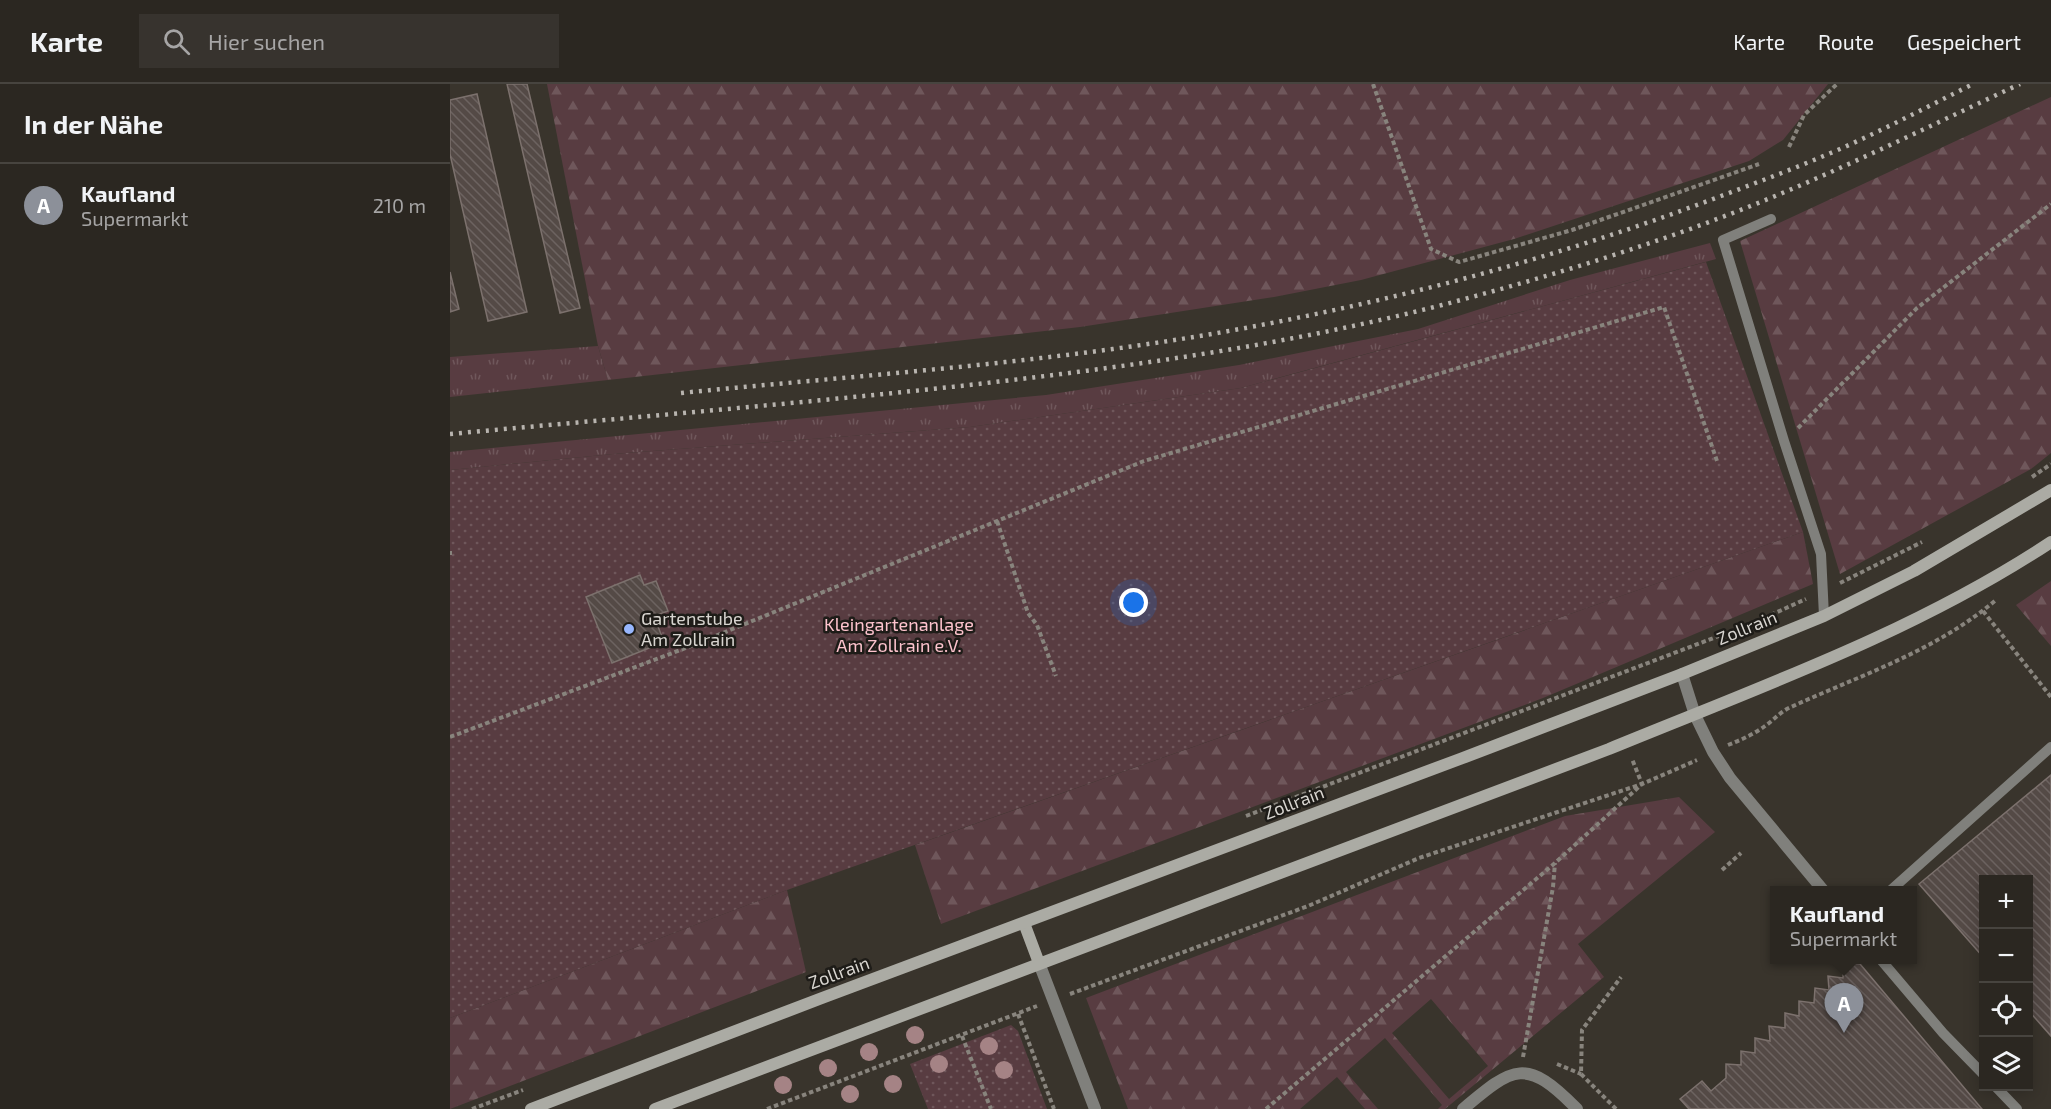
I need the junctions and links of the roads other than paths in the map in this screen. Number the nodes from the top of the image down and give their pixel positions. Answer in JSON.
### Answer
{"nodes":[{"id":1,"x":1771,"y":219,"type":"dead end"},
{"id":2,"x":2051,"y":490,"type":"edge"},
{"id":3,"x":2051,"y":542,"type":"edge"},
{"id":4,"x":1824,"y":616,"type":"junction"},
{"id":5,"x":1682,"y":674,"type":"junction"},
{"id":6,"x":1695,"y":715,"type":"junction"},
{"id":7,"x":2051,"y":747,"type":"edge"},
{"id":8,"x":1819,"y":886,"type":"edge"},
{"id":9,"x":1898,"y":886,"type":"edge"},
{"id":10,"x":1024,"y":923,"type":"junction"},
{"id":11,"x":1039,"y":963,"type":"junction"},
{"id":12,"x":1884,"y":964,"type":"edge"},
{"id":13,"x":1979,"y":1071,"type":"edge"},
{"id":14,"x":2000,"y":1091,"type":"edge"},
{"id":15,"x":531,"y":1109,"type":"edge"},
{"id":16,"x":655,"y":1109,"type":"edge"},
{"id":17,"x":1095,"y":1109,"type":"edge"},
{"id":18,"x":1463,"y":1109,"type":"edge"},
{"id":19,"x":1577,"y":1109,"type":"edge"},
{"id":20,"x":2017,"y":1109,"type":"edge"}],
"edges":[{"from":1,"to":4,"type":"lane"},
{"from":2,"to":4,"type":"main road","name":"Zollrain"},
{"from":3,"to":6,"type":"main road"},
{"from":4,"to":5,"type":"main road","name":"Zollrain"},
{"from":5,"to":6,"type":"street"},
{"from":5,"to":10,"type":"main road","name":"Zollrain"},
{"from":6,"to":8,"type":"street"},
{"from":6,"to":11,"type":"main road"},
{"from":7,"to":9,"type":"lane"},
{"from":10,"to":11,"type":"main road"},
{"from":10,"to":15,"type":"main road","name":"Zollrain"},
{"from":11,"to":16,"type":"main road"},
{"from":11,"to":17,"type":"street"},
{"from":12,"to":13,"type":"lane"},
{"from":14,"to":20,"type":"lane"},
{"from":18,"to":19,"type":"street"}]}
